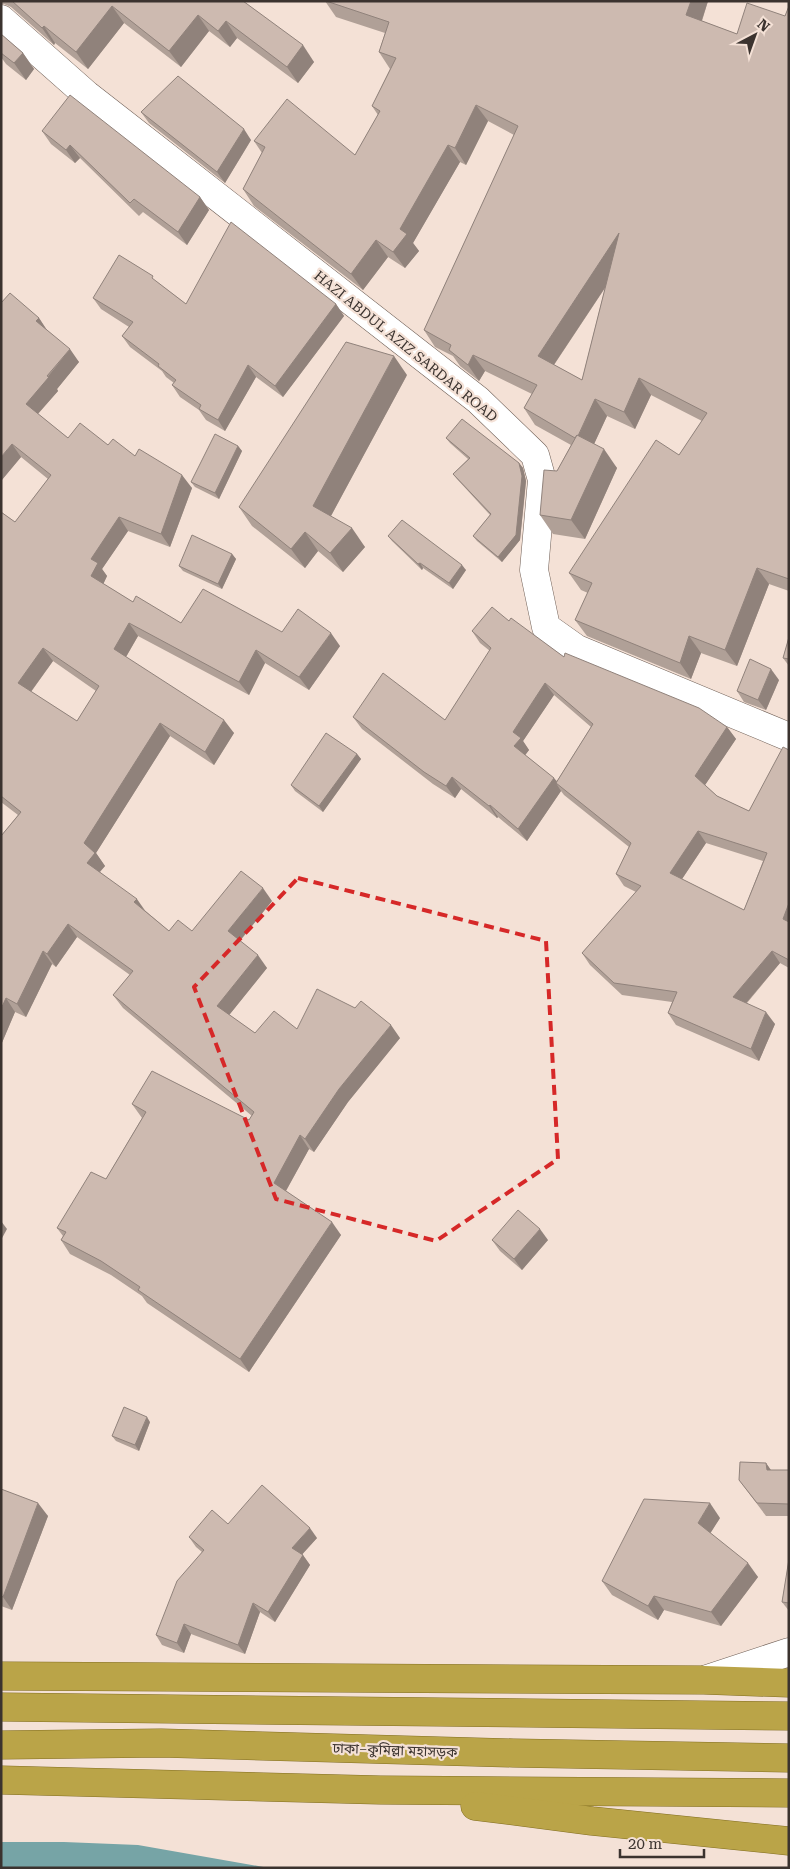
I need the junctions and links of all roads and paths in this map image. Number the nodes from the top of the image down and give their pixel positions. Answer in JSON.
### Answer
{"nodes":[{"id":1,"x":1,"y":19,"type":"edge"},
{"id":2,"x":789,"y":737,"type":"edge"},
{"id":3,"x":789,"y":1652,"type":"edge"},
{"id":4,"x":1,"y":1676,"type":"edge"},
{"id":5,"x":704,"y":1680,"type":"junction"},
{"id":6,"x":789,"y":1682,"type":"edge"},
{"id":7,"x":1,"y":1707,"type":"edge"},
{"id":8,"x":789,"y":1716,"type":"edge"},
{"id":9,"x":1,"y":1745,"type":"edge"},
{"id":10,"x":789,"y":1758,"type":"edge"},
{"id":11,"x":1,"y":1780,"type":"edge"},
{"id":12,"x":380,"y":1790,"type":"junction"},
{"id":13,"x":789,"y":1793,"type":"edge"},
{"id":14,"x":789,"y":1841,"type":"edge"}],
"edges":[{"from":1,"to":2,"type":"street","name":"HAZI ABDUL AZIZ SARDAR ROAD"},
{"from":3,"to":5,"type":"street"},
{"from":4,"to":5,"type":"highway"},
{"from":5,"to":6,"type":"highway"},
{"from":7,"to":8,"type":"highway"},
{"from":9,"to":10,"type":"highway","name":"ঢাকা–কুমিল্লা মহাসড়ক"},
{"from":11,"to":12,"type":"highway"},
{"from":12,"to":13,"type":"highway"},
{"from":12,"to":14,"type":"highway"}]}
